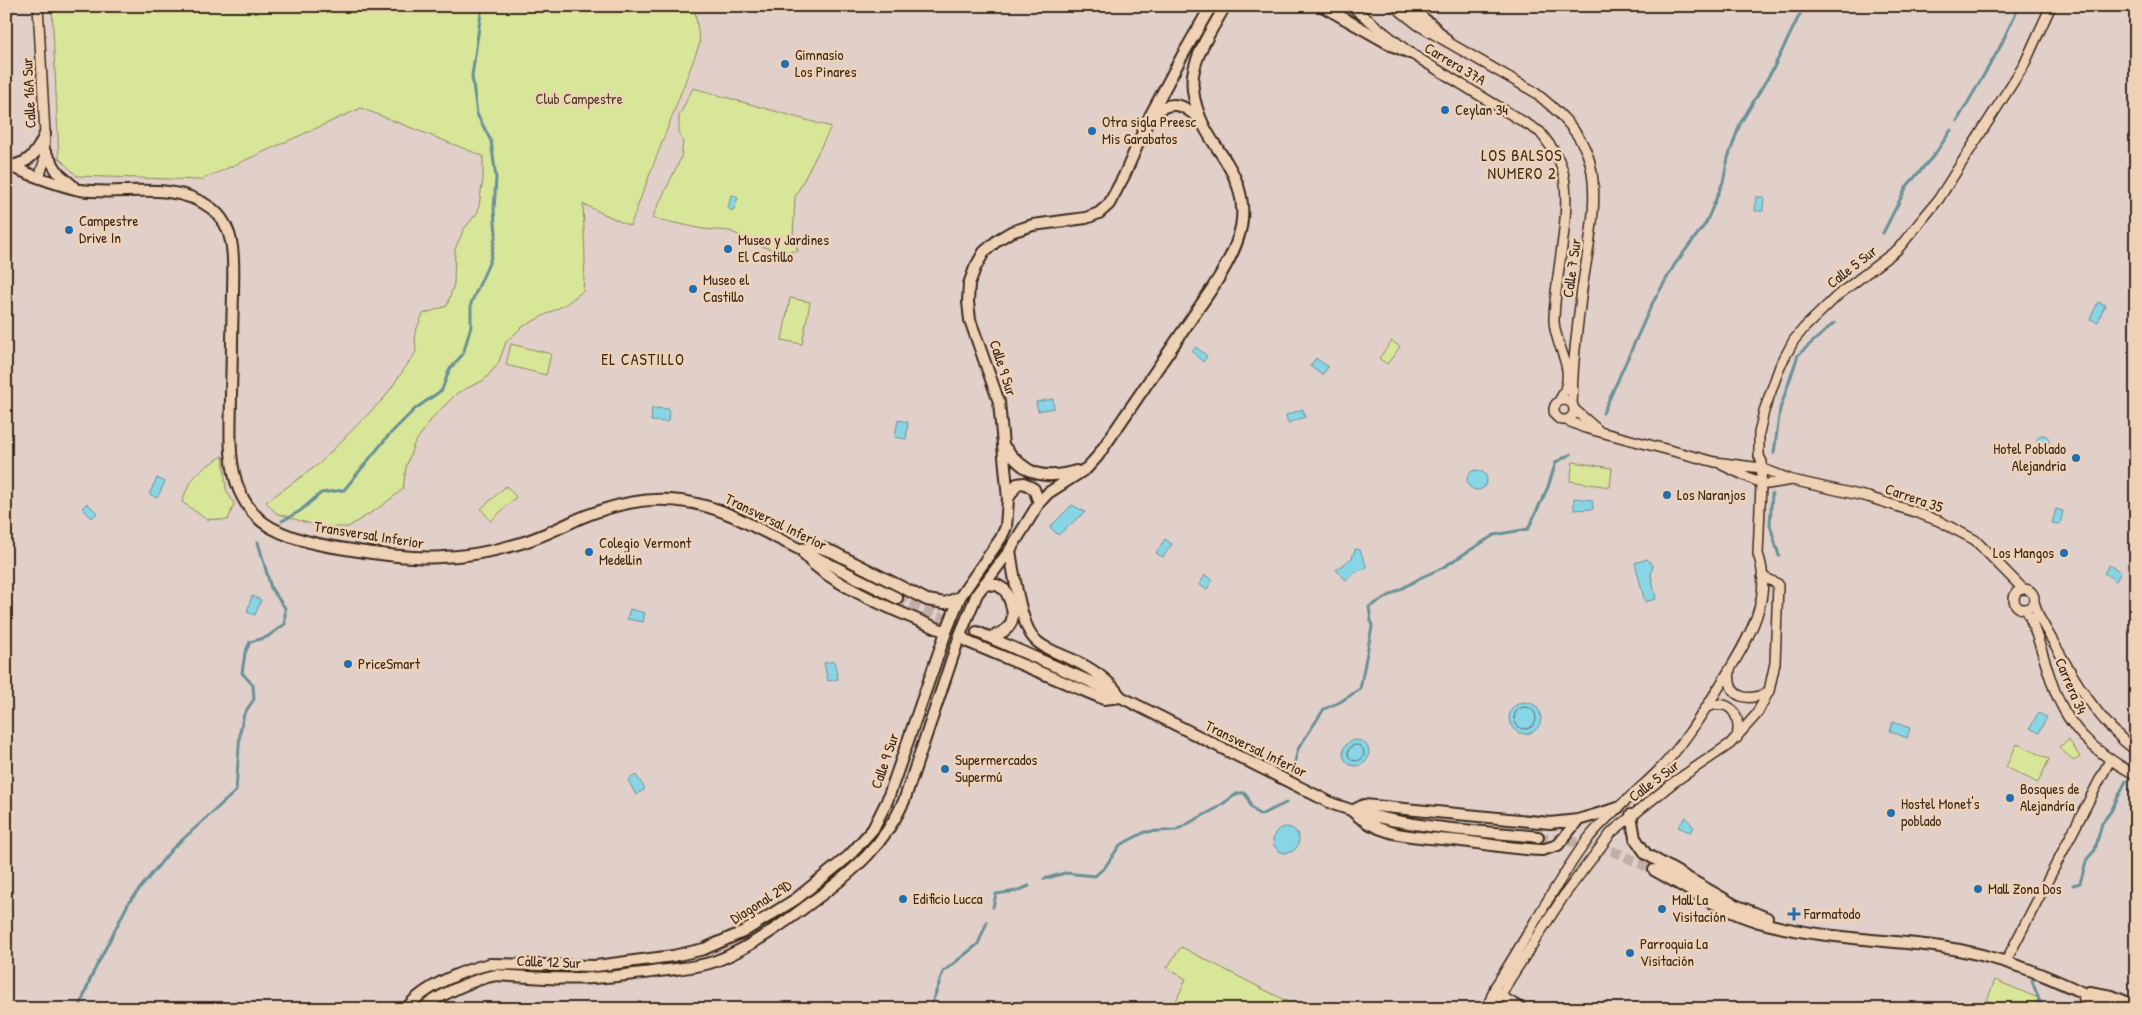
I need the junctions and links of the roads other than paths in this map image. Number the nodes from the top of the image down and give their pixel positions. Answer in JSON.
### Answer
{"nodes":[{"id":1,"x":38,"y":6,"type":"edge"},
{"id":2,"x":1211,"y":6,"type":"edge"},
{"id":3,"x":1225,"y":6,"type":"edge"},
{"id":4,"x":1322,"y":6,"type":"edge"},
{"id":5,"x":1351,"y":6,"type":"edge"},
{"id":6,"x":1394,"y":6,"type":"edge"},
{"id":7,"x":1407,"y":6,"type":"edge"},
{"id":8,"x":2051,"y":6,"type":"edge"},
{"id":9,"x":1446,"y":40,"type":"junction"},
{"id":10,"x":1410,"y":53,"type":"junction"},
{"id":11,"x":1150,"y":116,"type":"junction"},
{"id":12,"x":1202,"y":123,"type":"junction"},
{"id":13,"x":45,"y":134,"type":"junction"},
{"id":14,"x":1579,"y":138,"type":"joint"},
{"id":15,"x":45,"y":152,"type":"junction"},
{"id":16,"x":8,"y":165,"type":"edge"},
{"id":17,"x":1562,"y":168,"type":"joint"},
{"id":18,"x":39,"y":178,"type":"junction"},
{"id":19,"x":78,"y":189,"type":"junction"},
{"id":20,"x":1560,"y":401,"type":"junction"},
{"id":21,"x":1573,"y":407,"type":"junction"},
{"id":22,"x":1566,"y":420,"type":"junction"},
{"id":23,"x":1600,"y":432,"type":"junction"},
{"id":24,"x":1002,"y":444,"type":"junction"},
{"id":25,"x":1715,"y":462,"type":"junction"},
{"id":26,"x":1087,"y":468,"type":"junction"},
{"id":27,"x":1762,"y":468,"type":"junction"},
{"id":28,"x":1792,"y":480,"type":"junction"},
{"id":29,"x":1760,"y":483,"type":"junction"},
{"id":30,"x":1008,"y":499,"type":"junction"},
{"id":31,"x":1039,"y":502,"type":"junction"},
{"id":32,"x":801,"y":549,"type":"junction"},
{"id":33,"x":1010,"y":550,"type":"junction"},
{"id":34,"x":1762,"y":576,"type":"junction"},
{"id":35,"x":984,"y":584,"type":"junction"},
{"id":36,"x":2020,"y":590,"type":"junction"},
{"id":37,"x":960,"y":597,"type":"junction"},
{"id":38,"x":896,"y":598,"type":"tunnel mouth"},
{"id":39,"x":2034,"y":602,"type":"junction"},
{"id":40,"x":2026,"y":609,"type":"junction"},
{"id":41,"x":946,"y":632,"type":"junction"},
{"id":42,"x":977,"y":632,"type":"tunnel mouth"},
{"id":43,"x":960,"y":635,"type":"junction"},
{"id":44,"x":990,"y":637,"type":"junction"},
{"id":45,"x":1730,"y":668,"type":"junction"},
{"id":46,"x":1769,"y":691,"type":"junction"},
{"id":47,"x":1120,"y":697,"type":"junction"},
{"id":48,"x":1707,"y":707,"type":"junction"},
{"id":49,"x":1737,"y":738,"type":"junction"},
{"id":50,"x":2136,"y":751,"type":"edge"},
{"id":51,"x":2110,"y":760,"type":"junction"},
{"id":52,"x":2136,"y":775,"type":"edge"},
{"id":53,"x":1618,"y":808,"type":"junction"},
{"id":54,"x":1352,"y":811,"type":"junction"},
{"id":55,"x":1631,"y":815,"type":"junction"},
{"id":56,"x":1578,"y":820,"type":"junction"},
{"id":57,"x":873,"y":829,"type":"joint"},
{"id":58,"x":884,"y":837,"type":"joint"},
{"id":59,"x":1538,"y":837,"type":"tunnel mouth"},
{"id":60,"x":1654,"y":870,"type":"tunnel mouth"},
{"id":61,"x":1783,"y":927,"type":"junction"},
{"id":62,"x":644,"y":960,"type":"joint"},
{"id":63,"x":2006,"y":961,"type":"junction"},
{"id":64,"x":682,"y":968,"type":"joint"},
{"id":65,"x":1495,"y":987,"type":"junction"},
{"id":66,"x":2078,"y":991,"type":"junction"},
{"id":67,"x":1501,"y":996,"type":"junction"},
{"id":68,"x":1489,"y":1005,"type":"edge"},
{"id":69,"x":2136,"y":1006,"type":"edge"},
{"id":70,"x":406,"y":1009,"type":"edge"},
{"id":71,"x":422,"y":1009,"type":"edge"},
{"id":72,"x":1523,"y":1009,"type":"edge"},
{"id":73,"x":2097,"y":1009,"type":"edge"},
{"id":74,"x":2116,"y":1009,"type":"edge"}],
"edges":[{"from":1,"to":13,"type":"street","name":"Calle 16A Sur"},
{"from":2,"to":11,"type":"main road","name":"Calle 9 Sur"},
{"from":3,"to":12,"type":"main road","name":"Calle 9 Sur"},
{"from":4,"to":10,"type":"main road"},
{"from":5,"to":10,"type":"street","name":"Carrera 37A"},
{"from":6,"to":9,"type":"street","name":"Carrera 37A"},
{"from":7,"to":9,"type":"main road"},
{"from":8,"to":27,"type":"street","name":"Calle 5 Sur"},
{"from":9,"to":14,"type":"street","name":"Carrera 37A"},
{"from":10,"to":17,"type":"street","name":"Carrera 37A"},
{"from":11,"to":12,"type":"main road"},
{"from":11,"to":24,"type":"main road","name":"Calle 9 Sur"},
{"from":12,"to":26,"type":"main road","name":"Calle 9 Sur"},
{"from":13,"to":15,"type":"street","name":"Calle 16A Sur"},
{"from":13,"to":16,"type":"main road"},
{"from":14,"to":21,"type":"street","name":"Calle 7 Sur"},
{"from":15,"to":18,"type":"street","name":"Calle 16A Sur"},
{"from":15,"to":19,"type":"main road"},
{"from":16,"to":18,"type":"main road","name":"Transversal Inferior"},
{"from":17,"to":20,"type":"street","name":"Calle 7 Sur"},
{"from":18,"to":19,"type":"main road","name":"Transversal Inferior"},
{"from":19,"to":32,"type":"main road","name":"Transversal Inferior"},
{"from":20,"to":21,"type":"street"},
{"from":20,"to":22,"type":"street"},
{"from":21,"to":22,"type":"street"},
{"from":21,"to":23,"type":"street","name":"Carrera 35"},
{"from":22,"to":23,"type":"street","name":"Carrera 35"},
{"from":23,"to":25,"type":"street","name":"Carrera 35"},
{"from":24,"to":26,"type":"main road"},
{"from":24,"to":30,"type":"main road","name":"Calle 9 Sur"},
{"from":25,"to":27,"type":"street","name":"Carrera 35"},
{"from":25,"to":29,"type":"street","name":"Carrera 35"},
{"from":26,"to":31,"type":"main road","name":"Calle 9 Sur"},
{"from":27,"to":28,"type":"street","name":"Carrera 35"},
{"from":27,"to":29,"type":"street","name":"Calle 5 Sur"},
{"from":28,"to":29,"type":"street","name":"Carrera 35"},
{"from":28,"to":36,"type":"street","name":"Carrera 35"},
{"from":29,"to":34,"type":"street","name":"Calle 5 Sur"},
{"from":30,"to":31,"type":"main road"},
{"from":30,"to":37,"type":"main road","name":"Calle 9 Sur"},
{"from":31,"to":33,"type":"main road","name":"Calle 9 Sur"},
{"from":32,"to":37,"type":"main road"},
{"from":32,"to":38,"type":"main road","name":"Transversal Inferior"},
{"from":32,"to":41,"type":"main road"},
{"from":33,"to":35,"type":"main road","name":"Calle 9 Sur"},
{"from":33,"to":47,"type":"main road"},
{"from":34,"to":45,"type":"street","name":"Calle 5 Sur"},
{"from":34,"to":46,"type":"street","name":"Calle 5 Sur"},
{"from":35,"to":43,"type":"main road","name":"Calle 9 Sur"},
{"from":35,"to":44,"type":"main road"},
{"from":36,"to":39,"type":"street","name":"Carrera 35"},
{"from":36,"to":40,"type":"street","name":"Carrera 35"},
{"from":37,"to":41,"type":"main road","name":"Calle 9 Sur"},
{"from":39,"to":40,"type":"street"},
{"from":39,"to":50,"type":"street","name":"Carrera 34"},
{"from":40,"to":51,"type":"street","name":"Carrera 34"},
{"from":41,"to":57,"type":"main road","name":"Calle 9 Sur"},
{"from":42,"to":44,"type":"main road","name":"Transversal Inferior"},
{"from":43,"to":47,"type":"main road"},
{"from":43,"to":58,"type":"main road","name":"Calle 9 Sur"},
{"from":44,"to":47,"type":"main road","name":"Transversal Inferior"},
{"from":45,"to":46,"type":"street"},
{"from":45,"to":48,"type":"street","name":"Calle 5 Sur"},
{"from":46,"to":49,"type":"street","name":"Calle 5 Sur"},
{"from":47,"to":54,"type":"main road","name":"Transversal Inferior"},
{"from":48,"to":49,"type":"street"},
{"from":48,"to":53,"type":"street","name":"Calle 5 Sur"},
{"from":49,"to":55,"type":"street","name":"Calle 5 Sur"},
{"from":51,"to":52,"type":"street","name":"Carrera 34"},
{"from":51,"to":63,"type":"street"},
{"from":53,"to":56,"type":"main road"},
{"from":53,"to":65,"type":"street","name":"Calle 5 Sur"},
{"from":54,"to":56,"type":"main road"},
{"from":54,"to":56,"type":"main road"},
{"from":54,"to":59,"type":"main road","name":"Transversal Inferior"},
{"from":55,"to":61,"type":"main road"},
{"from":55,"to":67,"type":"street","name":"Calle 5 Sur"},
{"from":57,"to":62,"type":"main road","name":"Diagonal 29D"},
{"from":58,"to":64,"type":"main road","name":"Diagonal 29D"},
{"from":60,"to":61,"type":"main road"},
{"from":61,"to":63,"type":"main road"},
{"from":62,"to":70,"type":"main road","name":"Calle 12 Sur"},
{"from":63,"to":66,"type":"main road"},
{"from":64,"to":71,"type":"main road","name":"Calle 12 Sur"},
{"from":65,"to":67,"type":"street"},
{"from":65,"to":68,"type":"street","name":"Calle 5 Sur"},
{"from":66,"to":69,"type":"main road"},
{"from":66,"to":73,"type":"main road"},
{"from":66,"to":74,"type":"main road"},
{"from":67,"to":68,"type":"street","name":"Calle 5 Sur"},
{"from":67,"to":72,"type":"street"}]}
